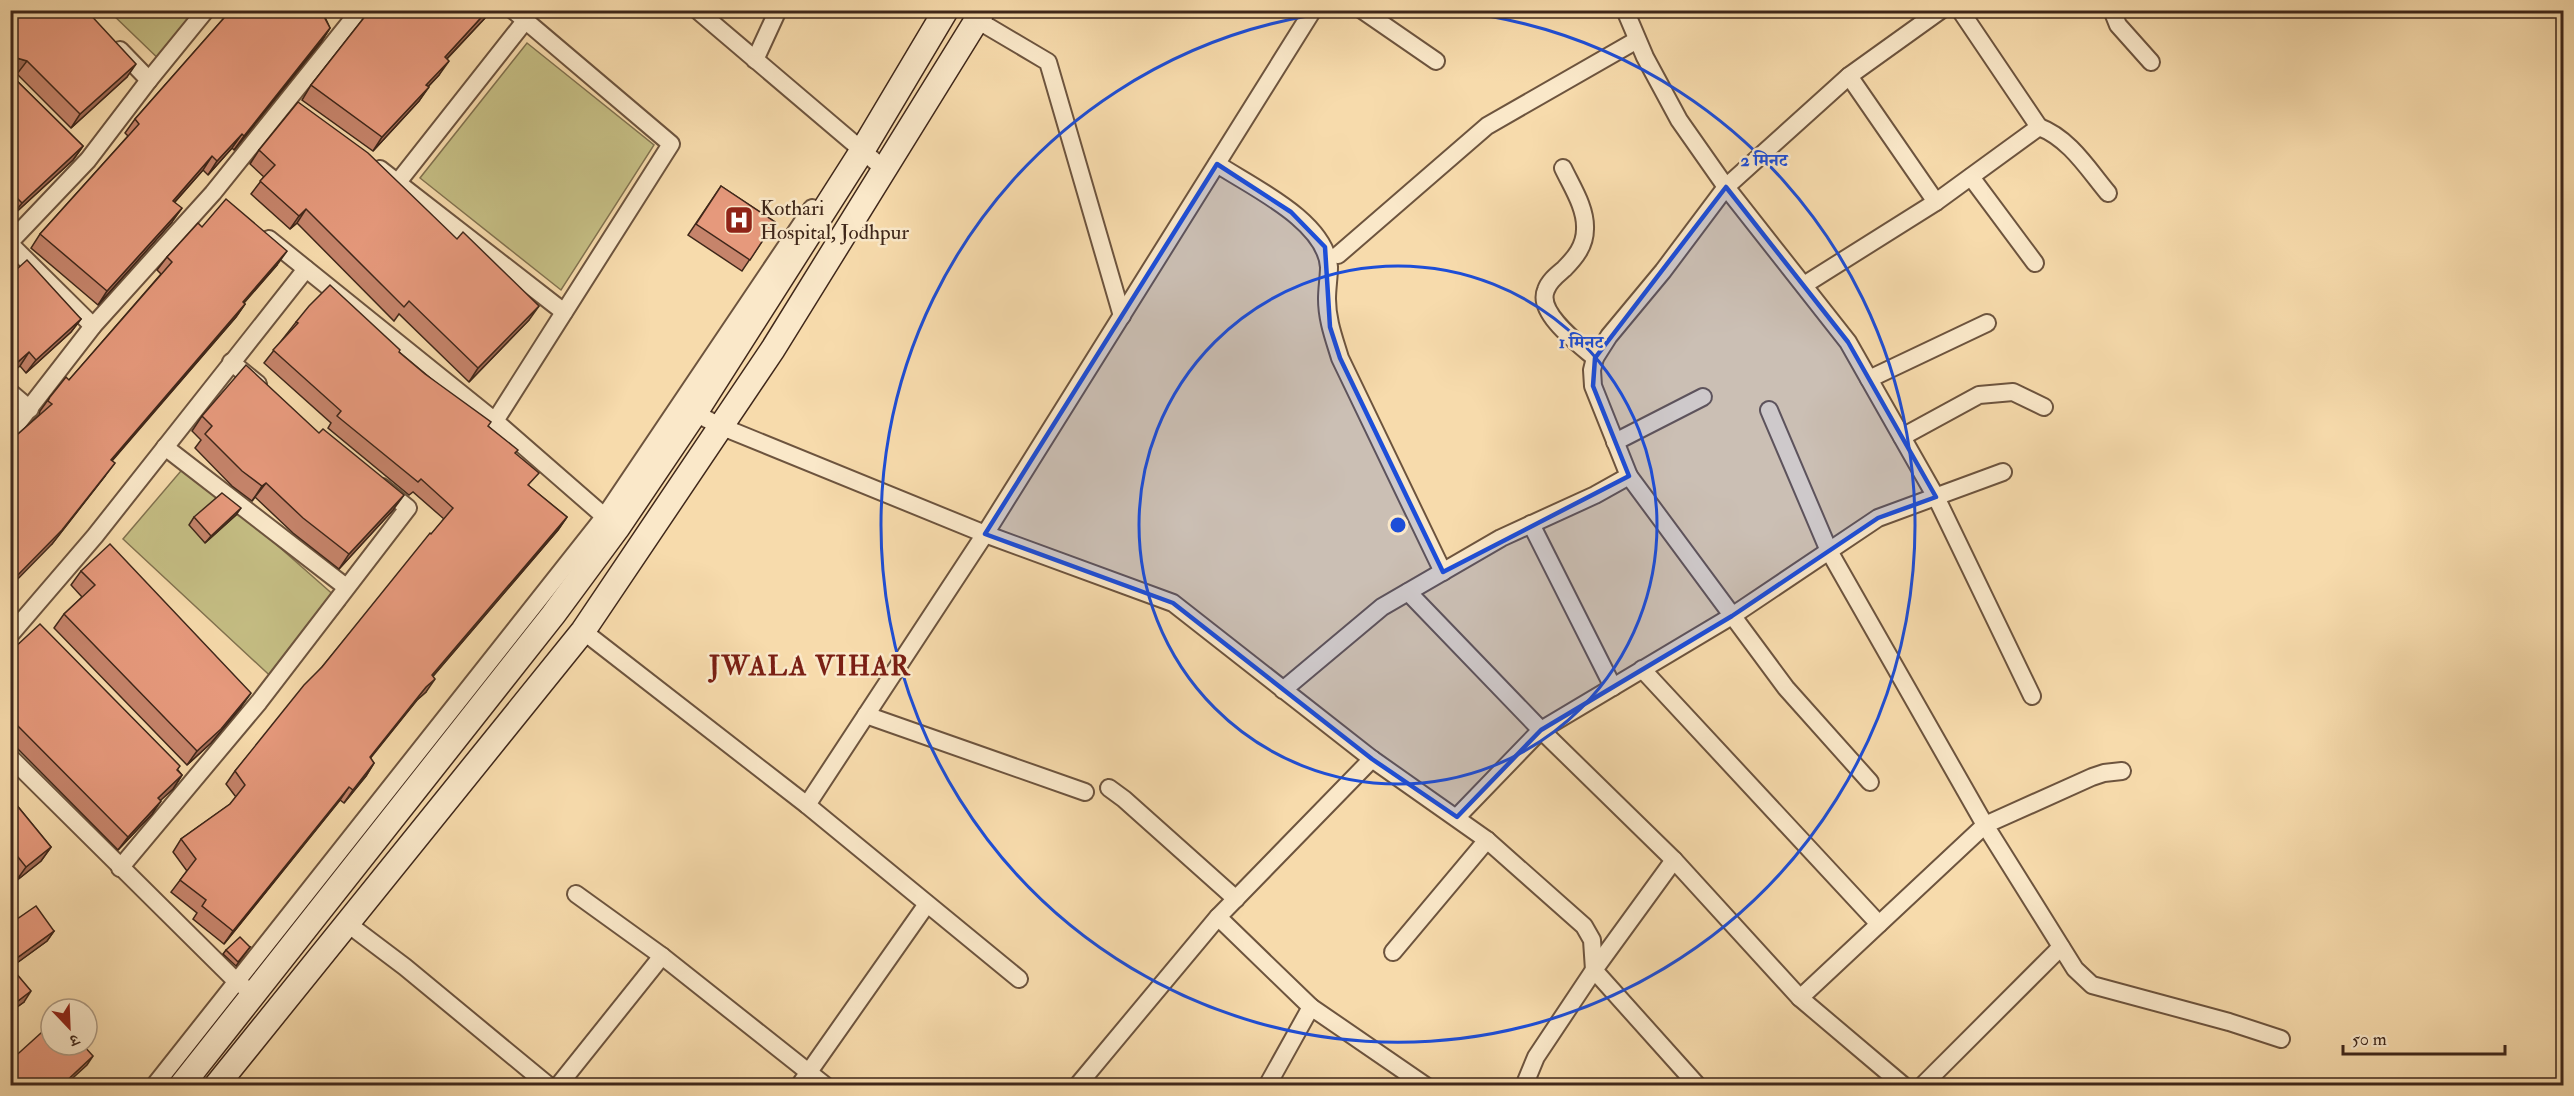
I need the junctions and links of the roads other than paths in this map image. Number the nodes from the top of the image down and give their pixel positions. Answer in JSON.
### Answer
{"nodes":[{"id":1,"x":206,"y":10,"type":"edge"},
{"id":2,"x":360,"y":10,"type":"edge"},
{"id":3,"x":697,"y":10,"type":"edge"},
{"id":4,"x":778,"y":10,"type":"edge"},
{"id":5,"x":946,"y":10,"type":"edge"},
{"id":6,"x":1313,"y":10,"type":"edge"},
{"id":7,"x":1362,"y":10,"type":"edge"},
{"id":8,"x":1941,"y":10,"type":"edge"},
{"id":9,"x":1960,"y":10,"type":"edge"},
{"id":10,"x":2112,"y":10,"type":"edge"},
{"id":11,"x":980,"y":15,"type":"edge"},
{"id":12,"x":519,"y":16,"type":"edge"},
{"id":13,"x":1631,"y":25,"type":"edge"},
{"id":14,"x":107,"y":36,"type":"edge"},
{"id":15,"x":755,"y":60,"type":"junction"},
{"id":16,"x":1436,"y":62,"type":"dead end"},
{"id":17,"x":2151,"y":62,"type":"dead end"},
{"id":18,"x":1850,"y":76,"type":"junction"},
{"id":19,"x":149,"y":80,"type":"junction"},
{"id":20,"x":2039,"y":127,"type":"junction"},
{"id":21,"x":858,"y":148,"type":"junction"},
{"id":22,"x":370,"y":162,"type":"edge"},
{"id":23,"x":1217,"y":164,"type":"junction"},
{"id":24,"x":1563,"y":168,"type":"dead end"},
{"id":25,"x":884,"y":169,"type":"junction"},
{"id":26,"x":1971,"y":177,"type":"junction"},
{"id":27,"x":398,"y":182,"type":"junction"},
{"id":28,"x":1726,"y":187,"type":"junction"},
{"id":29,"x":213,"y":193,"type":"junction"},
{"id":30,"x":2109,"y":193,"type":"dead end"},
{"id":31,"x":1936,"y":202,"type":"junction"},
{"id":32,"x":230,"y":207,"type":"edge"},
{"id":33,"x":255,"y":228,"type":"edge"},
{"id":34,"x":10,"y":243,"type":"edge"},
{"id":35,"x":1332,"y":251,"type":"junction"},
{"id":36,"x":2035,"y":263,"type":"dead end"},
{"id":37,"x":306,"y":269,"type":"junction"},
{"id":38,"x":1804,"y":285,"type":"junction"},
{"id":39,"x":564,"y":312,"type":"junction"},
{"id":40,"x":1122,"y":316,"type":"junction"},
{"id":41,"x":1987,"y":323,"type":"dead end"},
{"id":42,"x":93,"y":326,"type":"junction"},
{"id":43,"x":1595,"y":358,"type":"junction"},
{"id":44,"x":231,"y":362,"type":"junction"},
{"id":45,"x":1869,"y":379,"type":"junction"},
{"id":46,"x":267,"y":391,"type":"edge"},
{"id":47,"x":10,"y":392,"type":"edge"},
{"id":48,"x":1703,"y":397,"type":"dead end"},
{"id":49,"x":2044,"y":407,"type":"dead end"},
{"id":50,"x":30,"y":409,"type":"junction"},
{"id":51,"x":1769,"y":410,"type":"dead end"},
{"id":52,"x":695,"y":412,"type":"junction"},
{"id":53,"x":495,"y":421,"type":"junction"},
{"id":54,"x":720,"y":426,"type":"junction"},
{"id":55,"x":10,"y":433,"type":"edge"},
{"id":56,"x":1902,"y":436,"type":"junction"},
{"id":57,"x":1615,"y":442,"type":"junction"},
{"id":58,"x":165,"y":447,"type":"junction"},
{"id":59,"x":2003,"y":472,"type":"dead end"},
{"id":60,"x":1629,"y":476,"type":"junction"},
{"id":61,"x":373,"y":479,"type":"edge"},
{"id":62,"x":1936,"y":497,"type":"junction"},
{"id":63,"x":611,"y":522,"type":"junction"},
{"id":64,"x":1531,"y":524,"type":"junction"},
{"id":65,"x":985,"y":534,"type":"junction"},
{"id":66,"x":1828,"y":551,"type":"junction"},
{"id":67,"x":1443,"y":572,"type":"junction"},
{"id":68,"x":346,"y":587,"type":"junction"},
{"id":69,"x":1408,"y":592,"type":"junction"},
{"id":70,"x":1732,"y":616,"type":"junction"},
{"id":71,"x":583,"y":632,"type":"junction"},
{"id":72,"x":10,"y":635,"type":"edge"},
{"id":73,"x":1642,"y":669,"type":"junction"},
{"id":74,"x":1613,"y":687,"type":"junction"},
{"id":75,"x":1283,"y":690,"type":"junction"},
{"id":76,"x":2032,"y":696,"type":"dead end"},
{"id":77,"x":866,"y":715,"type":"junction"},
{"id":78,"x":1540,"y":730,"type":"junction"},
{"id":79,"x":10,"y":757,"type":"edge"},
{"id":80,"x":1371,"y":759,"type":"junction"},
{"id":81,"x":2122,"y":771,"type":"dead end"},
{"id":82,"x":1870,"y":782,"type":"dead end"},
{"id":83,"x":1108,"y":788,"type":"dead end"},
{"id":84,"x":1085,"y":792,"type":"dead end"},
{"id":85,"x":807,"y":805,"type":"junction"},
{"id":86,"x":1457,"y":817,"type":"junction"},
{"id":87,"x":1985,"y":825,"type":"junction"},
{"id":88,"x":1487,"y":840,"type":"junction"},
{"id":89,"x":1674,"y":860,"type":"junction"},
{"id":90,"x":120,"y":868,"type":"junction"},
{"id":91,"x":576,"y":894,"type":"dead end"},
{"id":92,"x":1236,"y":899,"type":"junction"},
{"id":93,"x":927,"y":904,"type":"junction"},
{"id":94,"x":1218,"y":917,"type":"junction"},
{"id":95,"x":348,"y":924,"type":"junction"},
{"id":96,"x":1879,"y":924,"type":"junction"},
{"id":97,"x":2061,"y":947,"type":"junction"},
{"id":98,"x":1393,"y":952,"type":"dead end"},
{"id":99,"x":662,"y":956,"type":"junction"},
{"id":100,"x":1594,"y":970,"type":"junction"},
{"id":101,"x":1019,"y":979,"type":"dead end"},
{"id":102,"x":245,"y":987,"type":"junction"},
{"id":103,"x":1800,"y":998,"type":"junction"},
{"id":104,"x":1311,"y":1007,"type":"junction"},
{"id":105,"x":2281,"y":1039,"type":"dead end"},
{"id":106,"x":804,"y":1079,"type":"edge"},
{"id":107,"x":154,"y":1086,"type":"edge"},
{"id":108,"x":181,"y":1086,"type":"edge"},
{"id":109,"x":216,"y":1086,"type":"edge"},
{"id":110,"x":549,"y":1086,"type":"edge"},
{"id":111,"x":558,"y":1086,"type":"edge"},
{"id":112,"x":826,"y":1086,"type":"edge"},
{"id":113,"x":1077,"y":1086,"type":"edge"},
{"id":114,"x":1267,"y":1086,"type":"edge"},
{"id":115,"x":1426,"y":1086,"type":"edge"},
{"id":116,"x":1524,"y":1086,"type":"edge"},
{"id":117,"x":1698,"y":1086,"type":"edge"},
{"id":118,"x":1904,"y":1086,"type":"edge"},
{"id":119,"x":1922,"y":1086,"type":"edge"}],
"edges":[{"from":1,"to":19,"type":"street"},
{"from":2,"to":29,"type":"street"},
{"from":3,"to":15,"type":"street"},
{"from":4,"to":15,"type":"street"},
{"from":5,"to":21,"type":"main road"},
{"from":6,"to":23,"type":"street"},
{"from":7,"to":16,"type":"street"},
{"from":8,"to":18,"type":"street"},
{"from":9,"to":20,"type":"street"},
{"from":10,"to":17,"type":"street"},
{"from":11,"to":25,"type":"main road"},
{"from":11,"to":40,"type":"street"},
{"from":12,"to":27,"type":"street"},
{"from":12,"to":39,"type":"street"},
{"from":13,"to":28,"type":"street"},
{"from":13,"to":35,"type":"street"},
{"from":14,"to":19,"type":"street"},
{"from":15,"to":21,"type":"street"},
{"from":18,"to":28,"type":"street"},
{"from":18,"to":31,"type":"street"},
{"from":19,"to":34,"type":"street"},
{"from":20,"to":26,"type":"street"},
{"from":20,"to":30,"type":"street"},
{"from":21,"to":25,"type":"street"},
{"from":21,"to":52,"type":"main road"},
{"from":21,"to":63,"type":"street"},
{"from":22,"to":27,"type":"street"},
{"from":23,"to":35,"type":"street"},
{"from":23,"to":40,"type":"street"},
{"from":24,"to":43,"type":"street"},
{"from":25,"to":54,"type":"main road"},
{"from":26,"to":31,"type":"street"},
{"from":26,"to":36,"type":"street"},
{"from":27,"to":39,"type":"street"},
{"from":28,"to":38,"type":"street"},
{"from":28,"to":43,"type":"street"},
{"from":29,"to":32,"type":"street"},
{"from":29,"to":42,"type":"street"},
{"from":31,"to":38,"type":"street"},
{"from":33,"to":37,"type":"street"},
{"from":34,"to":42,"type":"street"},
{"from":35,"to":67,"type":"street"},
{"from":37,"to":44,"type":"street"},
{"from":37,"to":53,"type":"street"},
{"from":38,"to":45,"type":"street"},
{"from":39,"to":53,"type":"street"},
{"from":40,"to":65,"type":"street"},
{"from":41,"to":45,"type":"street"},
{"from":42,"to":50,"type":"street"},
{"from":43,"to":57,"type":"street"},
{"from":44,"to":46,"type":"street"},
{"from":44,"to":58,"type":"street"},
{"from":45,"to":56,"type":"street"},
{"from":47,"to":50,"type":"street"},
{"from":48,"to":57,"type":"street"},
{"from":49,"to":56,"type":"street"},
{"from":50,"to":55,"type":"street"},
{"from":51,"to":66,"type":"street"},
{"from":52,"to":54,"type":"street"},
{"from":52,"to":63,"type":"main road"},
{"from":53,"to":63,"type":"street"},
{"from":54,"to":65,"type":"street"},
{"from":54,"to":71,"type":"main road"},
{"from":56,"to":62,"type":"street"},
{"from":57,"to":60,"type":"street"},
{"from":58,"to":68,"type":"street"},
{"from":58,"to":72,"type":"street"},
{"from":59,"to":62,"type":"street"},
{"from":60,"to":64,"type":"street"},
{"from":60,"to":70,"type":"street"},
{"from":61,"to":68,"type":"street"},
{"from":62,"to":66,"type":"street"},
{"from":62,"to":76,"type":"street"},
{"from":63,"to":102,"type":"main road"},
{"from":64,"to":67,"type":"street"},
{"from":64,"to":74,"type":"street"},
{"from":65,"to":75,"type":"street"},
{"from":65,"to":77,"type":"street"},
{"from":66,"to":70,"type":"street"},
{"from":66,"to":87,"type":"street"},
{"from":67,"to":69,"type":"street"},
{"from":68,"to":90,"type":"street"},
{"from":69,"to":75,"type":"street"},
{"from":69,"to":78,"type":"street"},
{"from":70,"to":73,"type":"street"},
{"from":70,"to":82,"type":"street"},
{"from":71,"to":85,"type":"street"},
{"from":71,"to":95,"type":"main road"},
{"from":73,"to":74,"type":"street"},
{"from":73,"to":96,"type":"street"},
{"from":74,"to":78,"type":"street"},
{"from":75,"to":80,"type":"street"},
{"from":77,"to":84,"type":"street"},
{"from":77,"to":85,"type":"street"},
{"from":78,"to":86,"type":"street"},
{"from":78,"to":89,"type":"street"},
{"from":79,"to":90,"type":"street"},
{"from":80,"to":86,"type":"street"},
{"from":80,"to":92,"type":"street"},
{"from":81,"to":87,"type":"street"},
{"from":83,"to":92,"type":"street"},
{"from":85,"to":93,"type":"street"},
{"from":86,"to":88,"type":"street"},
{"from":87,"to":96,"type":"street"},
{"from":87,"to":97,"type":"street"},
{"from":88,"to":98,"type":"street"},
{"from":88,"to":100,"type":"street"},
{"from":89,"to":100,"type":"street"},
{"from":89,"to":103,"type":"street"},
{"from":90,"to":102,"type":"street"},
{"from":91,"to":99,"type":"street"},
{"from":92,"to":94,"type":"street"},
{"from":93,"to":101,"type":"street"},
{"from":93,"to":106,"type":"street"},
{"from":94,"to":104,"type":"street"},
{"from":94,"to":113,"type":"street"},
{"from":95,"to":109,"type":"main road"},
{"from":95,"to":110,"type":"street"},
{"from":96,"to":103,"type":"street"},
{"from":97,"to":105,"type":"street"},
{"from":97,"to":119,"type":"street"},
{"from":99,"to":106,"type":"street"},
{"from":99,"to":111,"type":"street"},
{"from":100,"to":116,"type":"street"},
{"from":100,"to":117,"type":"street"},
{"from":102,"to":107,"type":"street"},
{"from":102,"to":108,"type":"main road"},
{"from":103,"to":118,"type":"street"},
{"from":104,"to":114,"type":"street"},
{"from":104,"to":115,"type":"street"},
{"from":106,"to":112,"type":"street"}]}
